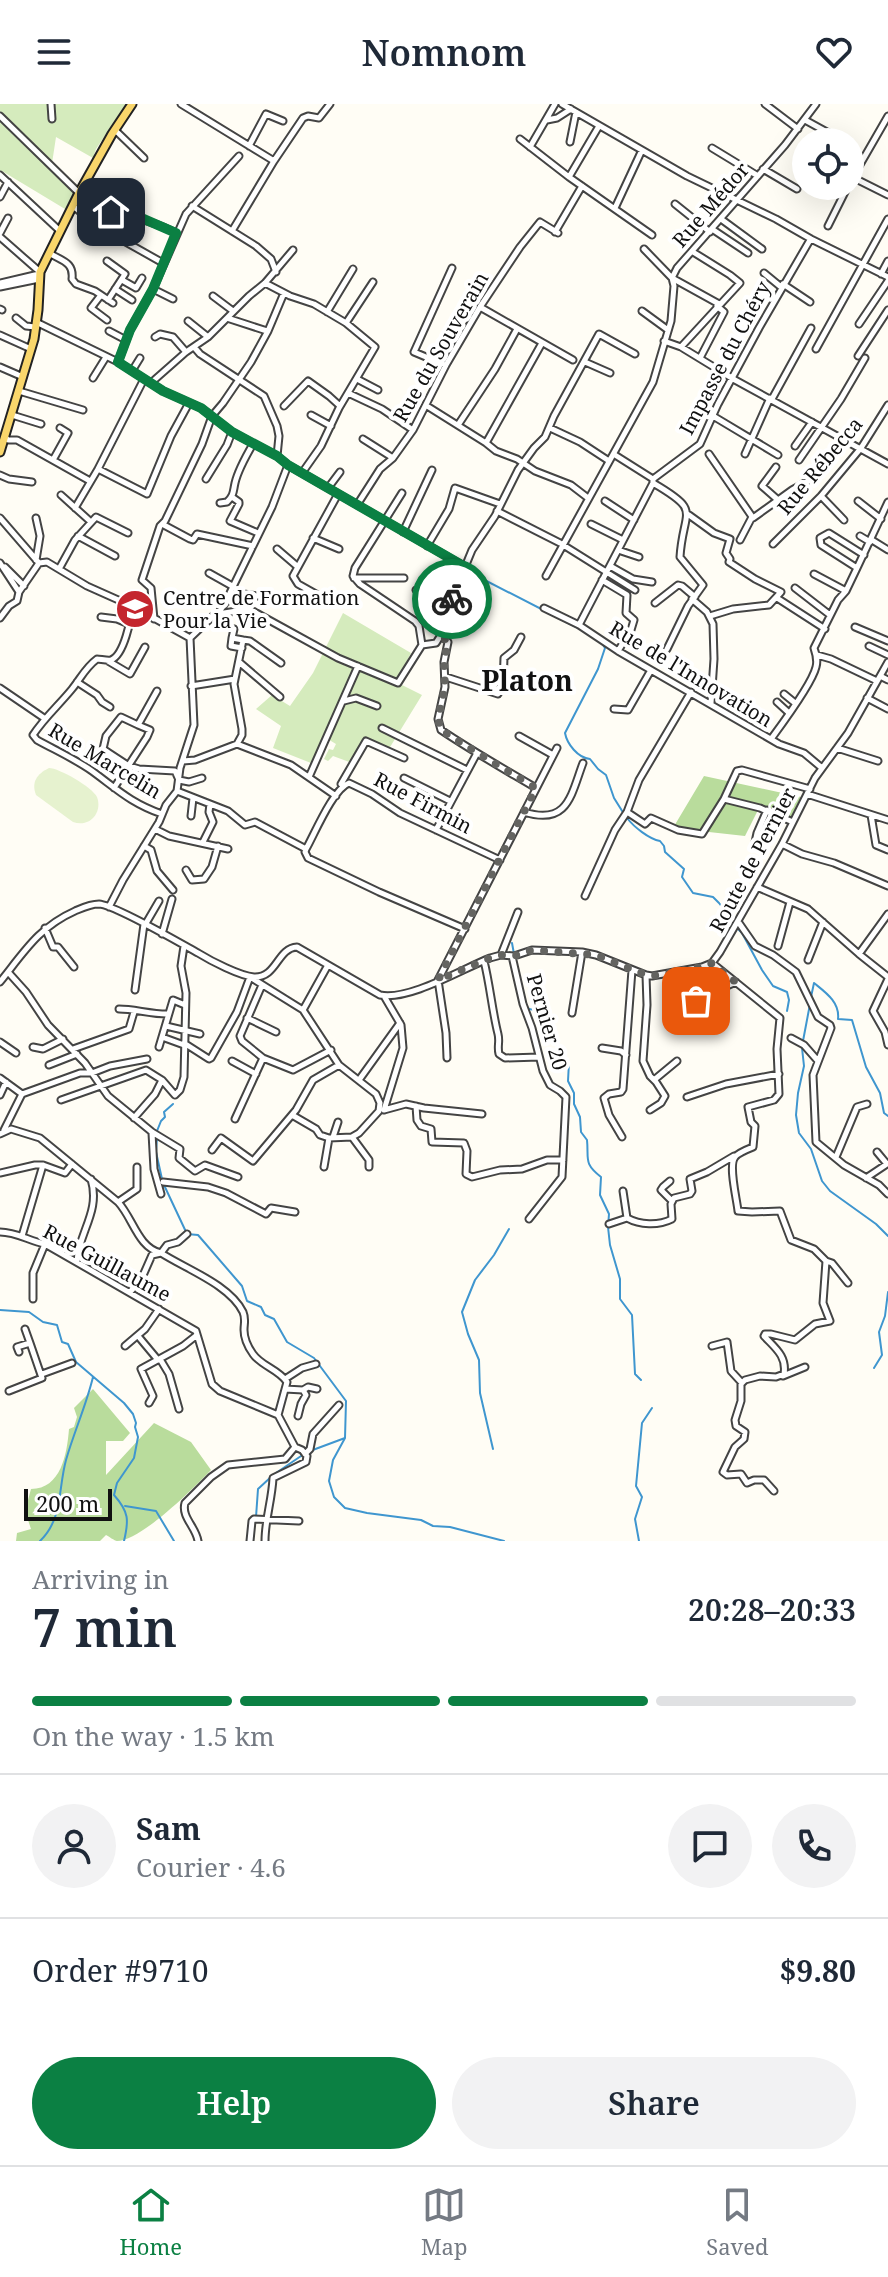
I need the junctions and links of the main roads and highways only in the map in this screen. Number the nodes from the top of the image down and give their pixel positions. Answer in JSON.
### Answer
{"nodes":[{"id":1,"x":132,"y":104,"type":"edge"},
{"id":2,"x":0,"y":452,"type":"edge"}],
"edges":[{"from":1,"to":2,"type":"main road"}]}
